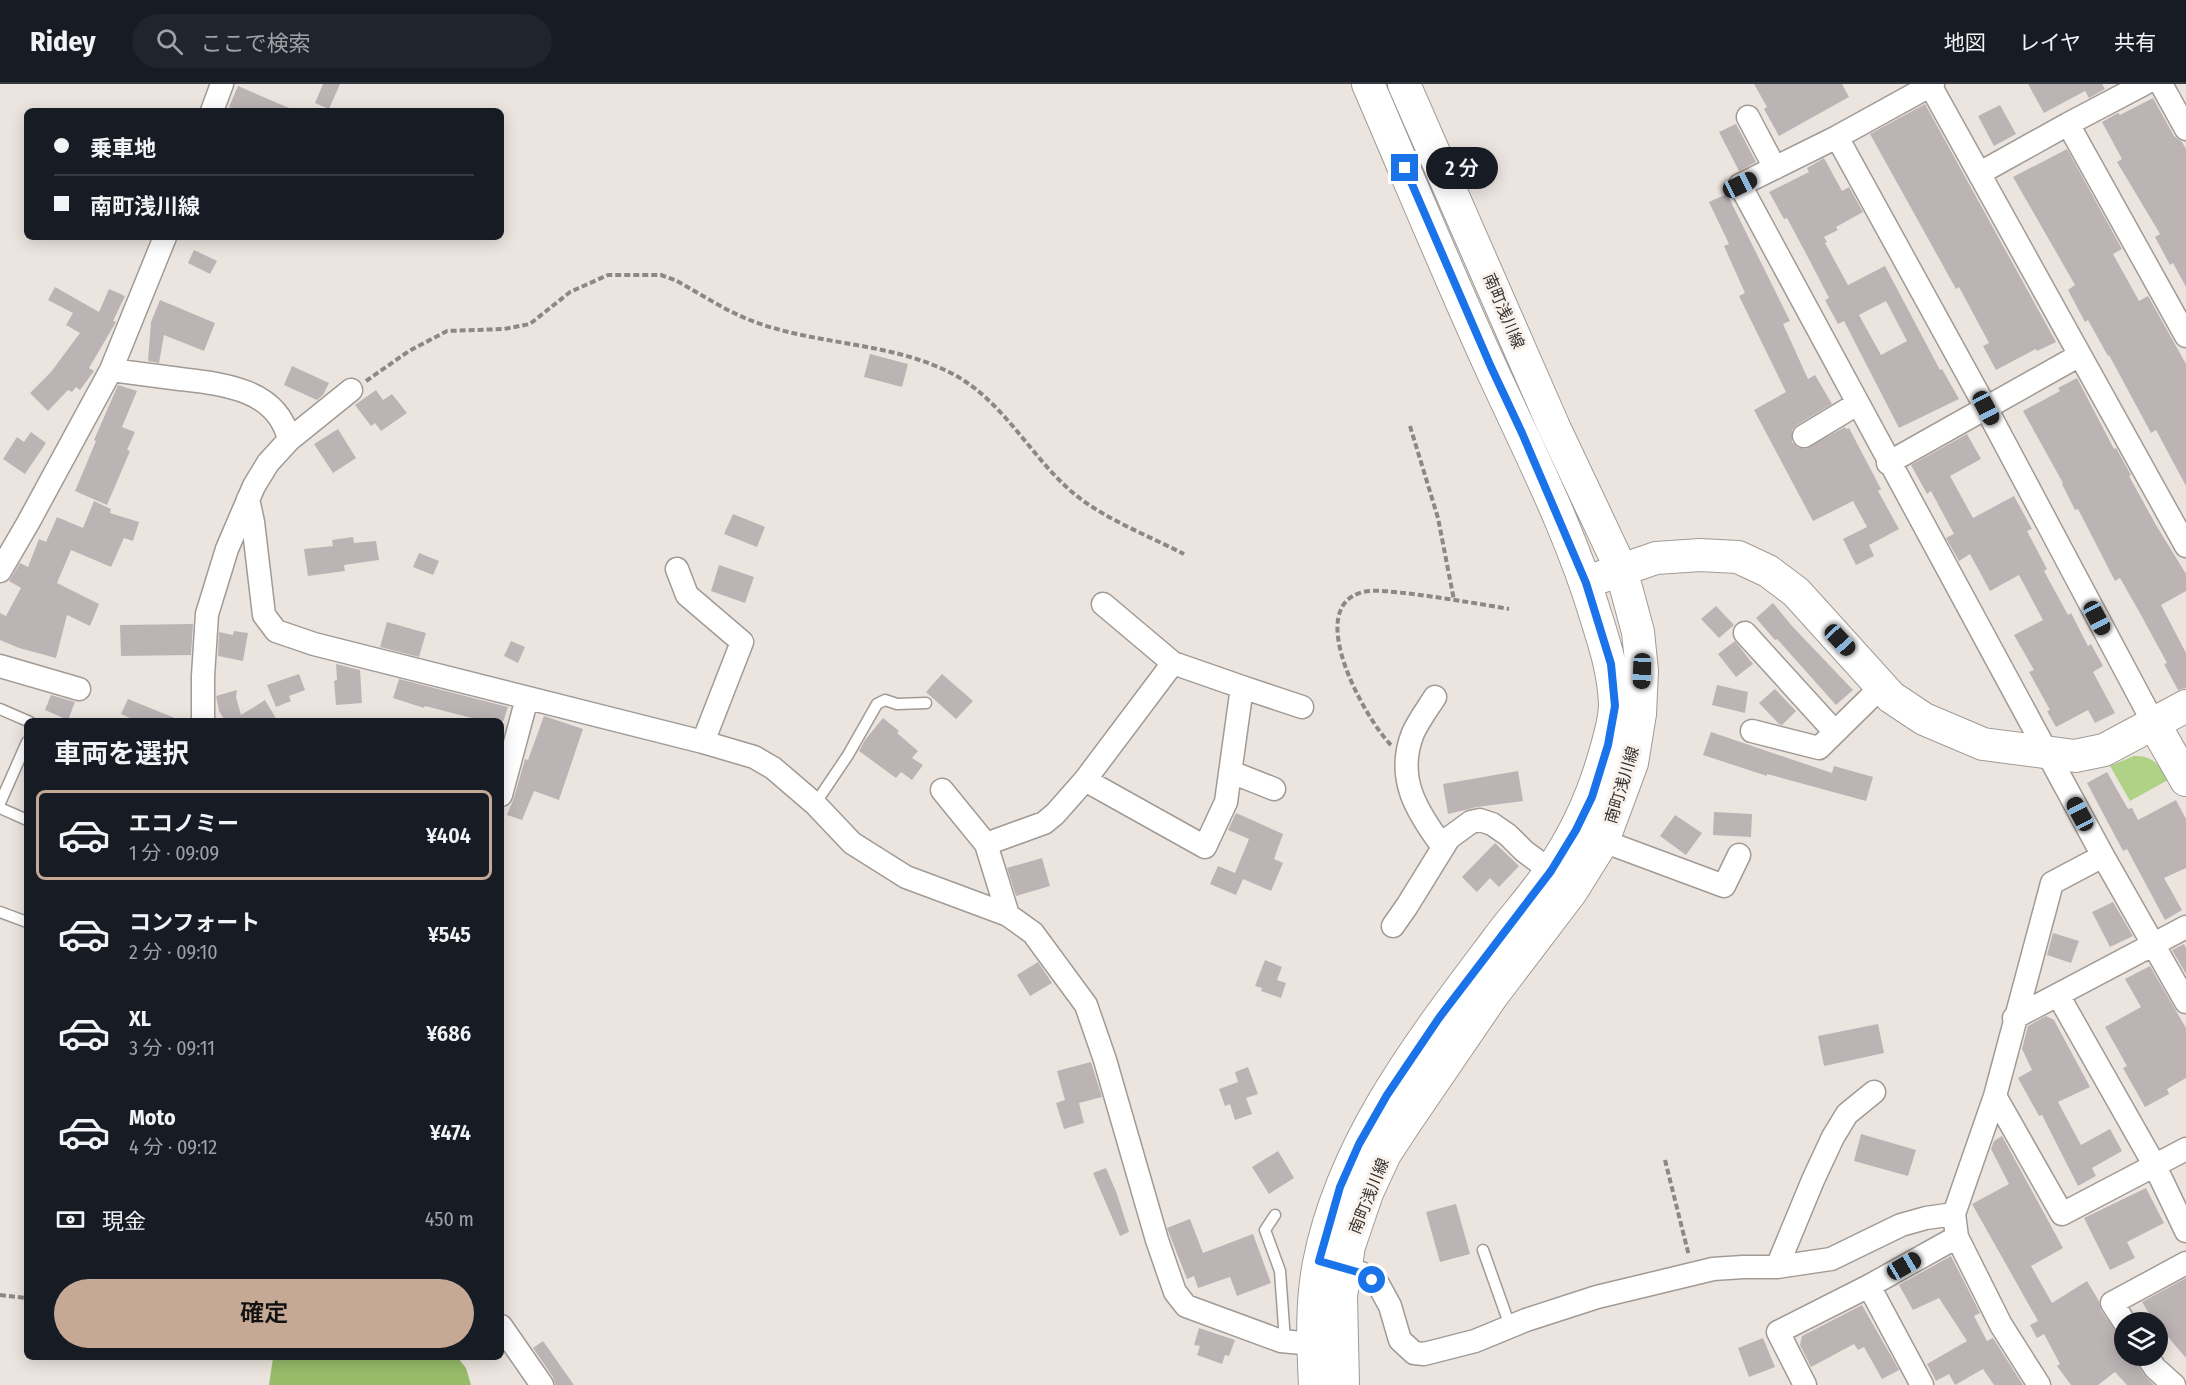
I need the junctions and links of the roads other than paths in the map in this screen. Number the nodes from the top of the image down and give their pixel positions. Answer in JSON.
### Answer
{"nodes":[{"id":1,"x":222,"y":84,"type":"edge"},
{"id":2,"x":1368,"y":84,"type":"edge"},
{"id":3,"x":1404,"y":84,"type":"edge"},
{"id":4,"x":2144,"y":84,"type":"edge"},
{"id":5,"x":2161,"y":84,"type":"edge"},
{"id":6,"x":1931,"y":85,"type":"edge"},
{"id":7,"x":213,"y":108,"type":"edge"},
{"id":8,"x":1748,"y":117,"type":"dead end"},
{"id":9,"x":2068,"y":124,"type":"junction"},
{"id":10,"x":2186,"y":129,"type":"edge"},
{"id":11,"x":1837,"y":137,"type":"junction"},
{"id":12,"x":1775,"y":168,"type":"junction"},
{"id":13,"x":1980,"y":174,"type":"junction"},
{"id":14,"x":164,"y":240,"type":"edge"},
{"id":15,"x":2186,"y":336,"type":"edge"},
{"id":16,"x":2080,"y":355,"type":"junction"},
{"id":17,"x":111,"y":370,"type":"junction"},
{"id":18,"x":351,"y":390,"type":"road end"},
{"id":19,"x":1857,"y":404,"type":"junction"},
{"id":20,"x":1986,"y":408,"type":"junction"},
{"id":21,"x":1804,"y":436,"type":"dead end"},
{"id":22,"x":289,"y":440,"type":"junction"},
{"id":23,"x":1888,"y":463,"type":"junction"},
{"id":24,"x":248,"y":499,"type":"junction"},
{"id":25,"x":2186,"y":546,"type":"edge"},
{"id":26,"x":677,"y":569,"type":"dead end"},
{"id":27,"x":1621,"y":569,"type":"junction"},
{"id":28,"x":0,"y":571,"type":"edge"},
{"id":29,"x":1586,"y":583,"type":"junction"},
{"id":30,"x":1103,"y":604,"type":"dead end"},
{"id":31,"x":1745,"y":633,"type":"dead end"},
{"id":32,"x":1173,"y":663,"type":"junction"},
{"id":33,"x":0,"y":666,"type":"edge"},
{"id":34,"x":1882,"y":686,"type":"junction"},
{"id":35,"x":1242,"y":687,"type":"junction"},
{"id":36,"x":79,"y":689,"type":"dead end"},
{"id":37,"x":1435,"y":697,"type":"dead end"},
{"id":38,"x":527,"y":698,"type":"junction"},
{"id":39,"x":926,"y":703,"type":"dead end"},
{"id":40,"x":2186,"y":706,"type":"edge"},
{"id":41,"x":1302,"y":707,"type":"dead end"},
{"id":42,"x":0,"y":709,"type":"edge"},
{"id":43,"x":203,"y":718,"type":"edge"},
{"id":44,"x":24,"y":719,"type":"edge"},
{"id":45,"x":2153,"y":722,"type":"junction"},
{"id":46,"x":1752,"y":731,"type":"dead end"},
{"id":47,"x":1835,"y":732,"type":"junction"},
{"id":48,"x":703,"y":742,"type":"junction"},
{"id":49,"x":24,"y":749,"type":"edge"},
{"id":50,"x":2047,"y":753,"type":"junction"},
{"id":51,"x":1231,"y":772,"type":"junction"},
{"id":52,"x":1085,"y":780,"type":"junction"},
{"id":53,"x":2186,"y":780,"type":"edge"},
{"id":54,"x":504,"y":784,"type":"edge"},
{"id":55,"x":1274,"y":789,"type":"dead end"},
{"id":56,"x":942,"y":790,"type":"dead end"},
{"id":57,"x":0,"y":803,"type":"edge"},
{"id":58,"x":814,"y":804,"type":"junction"},
{"id":59,"x":0,"y":808,"type":"edge"},
{"id":60,"x":24,"y":819,"type":"edge"},
{"id":61,"x":1603,"y":841,"type":"junction"},
{"id":62,"x":986,"y":844,"type":"junction"},
{"id":63,"x":1443,"y":848,"type":"junction"},
{"id":64,"x":1739,"y":855,"type":"dead end"},
{"id":65,"x":2103,"y":856,"type":"junction"},
{"id":66,"x":1551,"y":871,"type":"junction"},
{"id":67,"x":0,"y":912,"type":"edge"},
{"id":68,"x":1008,"y":915,"type":"junction"},
{"id":69,"x":24,"y":921,"type":"edge"},
{"id":70,"x":1392,"y":926,"type":"dead end"},
{"id":71,"x":2186,"y":927,"type":"edge"},
{"id":72,"x":2153,"y":944,"type":"junction"},
{"id":73,"x":2058,"y":994,"type":"junction"},
{"id":74,"x":2186,"y":1002,"type":"edge"},
{"id":75,"x":2014,"y":1018,"type":"junction"},
{"id":76,"x":1874,"y":1092,"type":"dead end"},
{"id":77,"x":1995,"y":1096,"type":"junction"},
{"id":78,"x":2186,"y":1149,"type":"edge"},
{"id":79,"x":2155,"y":1166,"type":"junction"},
{"id":80,"x":1954,"y":1214,"type":"junction"},
{"id":81,"x":1275,"y":1215,"type":"dead end"},
{"id":82,"x":2186,"y":1231,"type":"edge"},
{"id":83,"x":1957,"y":1237,"type":"junction"},
{"id":84,"x":1483,"y":1250,"type":"dead end"},
{"id":85,"x":2186,"y":1263,"type":"edge"},
{"id":86,"x":1332,"y":1265,"type":"junction"},
{"id":87,"x":1777,"y":1267,"type":"junction"},
{"id":88,"x":1869,"y":1286,"type":"junction"},
{"id":89,"x":2117,"y":1312,"type":"edge"},
{"id":90,"x":1510,"y":1326,"type":"junction"},
{"id":91,"x":504,"y":1330,"type":"edge"},
{"id":92,"x":1299,"y":1342,"type":"junction"},
{"id":93,"x":2154,"y":1366,"type":"edge"},
{"id":94,"x":542,"y":1385,"type":"edge"},
{"id":95,"x":1315,"y":1385,"type":"edge"},
{"id":96,"x":1343,"y":1385,"type":"edge"},
{"id":97,"x":1805,"y":1385,"type":"edge"},
{"id":98,"x":1922,"y":1385,"type":"edge"},
{"id":99,"x":2038,"y":1385,"type":"edge"},
{"id":100,"x":2174,"y":1385,"type":"edge"}],
"edges":[{"from":1,"to":7,"type":"street"},
{"from":2,"to":29,"type":"street","name":"南町浅川線"},
{"from":3,"to":27,"type":"street","name":"南町浅川線"},
{"from":4,"to":9,"type":"street"},
{"from":5,"to":10,"type":"street"},
{"from":6,"to":11,"type":"street"},
{"from":6,"to":13,"type":"street"},
{"from":8,"to":12,"type":"street"},
{"from":9,"to":13,"type":"street"},
{"from":9,"to":15,"type":"street"},
{"from":11,"to":12,"type":"street"},
{"from":11,"to":20,"type":"street"},
{"from":12,"to":19,"type":"street"},
{"from":13,"to":16,"type":"street"},
{"from":14,"to":17,"type":"street"},
{"from":16,"to":20,"type":"street"},
{"from":16,"to":25,"type":"street"},
{"from":17,"to":22,"type":"street"},
{"from":17,"to":28,"type":"street"},
{"from":18,"to":22,"type":"street"},
{"from":19,"to":21,"type":"street"},
{"from":19,"to":23,"type":"street"},
{"from":20,"to":23,"type":"street"},
{"from":20,"to":45,"type":"street"},
{"from":22,"to":24,"type":"street"},
{"from":23,"to":50,"type":"street"},
{"from":24,"to":38,"type":"street"},
{"from":24,"to":43,"type":"street"},
{"from":26,"to":48,"type":"street"},
{"from":27,"to":29,"type":"street"},
{"from":27,"to":34,"type":"street"},
{"from":27,"to":61,"type":"street","name":"南町浅川線"},
{"from":29,"to":66,"type":"street","name":"南町浅川線"},
{"from":30,"to":32,"type":"street"},
{"from":31,"to":47,"type":"street"},
{"from":32,"to":35,"type":"street"},
{"from":32,"to":52,"type":"street"},
{"from":33,"to":36,"type":"street"},
{"from":34,"to":47,"type":"street"},
{"from":34,"to":50,"type":"street"},
{"from":35,"to":41,"type":"street"},
{"from":35,"to":51,"type":"street"},
{"from":37,"to":63,"type":"street"},
{"from":38,"to":48,"type":"street"},
{"from":38,"to":54,"type":"street"},
{"from":39,"to":58,"type":"lane"},
{"from":40,"to":45,"type":"street"},
{"from":42,"to":44,"type":"lane"},
{"from":45,"to":50,"type":"street"},
{"from":45,"to":53,"type":"street"},
{"from":46,"to":47,"type":"street"},
{"from":48,"to":58,"type":"street"},
{"from":49,"to":57,"type":"lane"},
{"from":50,"to":65,"type":"street"},
{"from":51,"to":52,"type":"street"},
{"from":51,"to":55,"type":"street"},
{"from":52,"to":62,"type":"street"},
{"from":56,"to":62,"type":"street"},
{"from":58,"to":68,"type":"street"},
{"from":59,"to":60,"type":"lane"},
{"from":61,"to":64,"type":"street"},
{"from":61,"to":86,"type":"street","name":"南町浅川線"},
{"from":62,"to":68,"type":"street"},
{"from":63,"to":66,"type":"street"},
{"from":63,"to":70,"type":"street"},
{"from":65,"to":72,"type":"street"},
{"from":65,"to":75,"type":"street"},
{"from":66,"to":86,"type":"street","name":"南町浅川線"},
{"from":67,"to":69,"type":"lane"},
{"from":68,"to":92,"type":"street"},
{"from":71,"to":72,"type":"street"},
{"from":72,"to":73,"type":"street"},
{"from":72,"to":74,"type":"street"},
{"from":73,"to":75,"type":"street"},
{"from":73,"to":79,"type":"street"},
{"from":75,"to":77,"type":"street"},
{"from":76,"to":87,"type":"street"},
{"from":77,"to":79,"type":"street"},
{"from":77,"to":80,"type":"street"},
{"from":78,"to":79,"type":"street"},
{"from":79,"to":82,"type":"street"},
{"from":80,"to":83,"type":"street"},
{"from":80,"to":87,"type":"street"},
{"from":81,"to":92,"type":"lane"},
{"from":83,"to":88,"type":"street"},
{"from":83,"to":99,"type":"street"},
{"from":84,"to":90,"type":"lane"},
{"from":85,"to":89,"type":"street"},
{"from":86,"to":90,"type":"street"},
{"from":86,"to":92,"type":"street","name":"南町浅川線"},
{"from":86,"to":96,"type":"street","name":"南町浅川線"},
{"from":87,"to":90,"type":"street"},
{"from":88,"to":97,"type":"street"},
{"from":88,"to":98,"type":"street"},
{"from":91,"to":94,"type":"street"},
{"from":92,"to":95,"type":"street","name":"南町浅川線"},
{"from":93,"to":100,"type":"street"}]}
